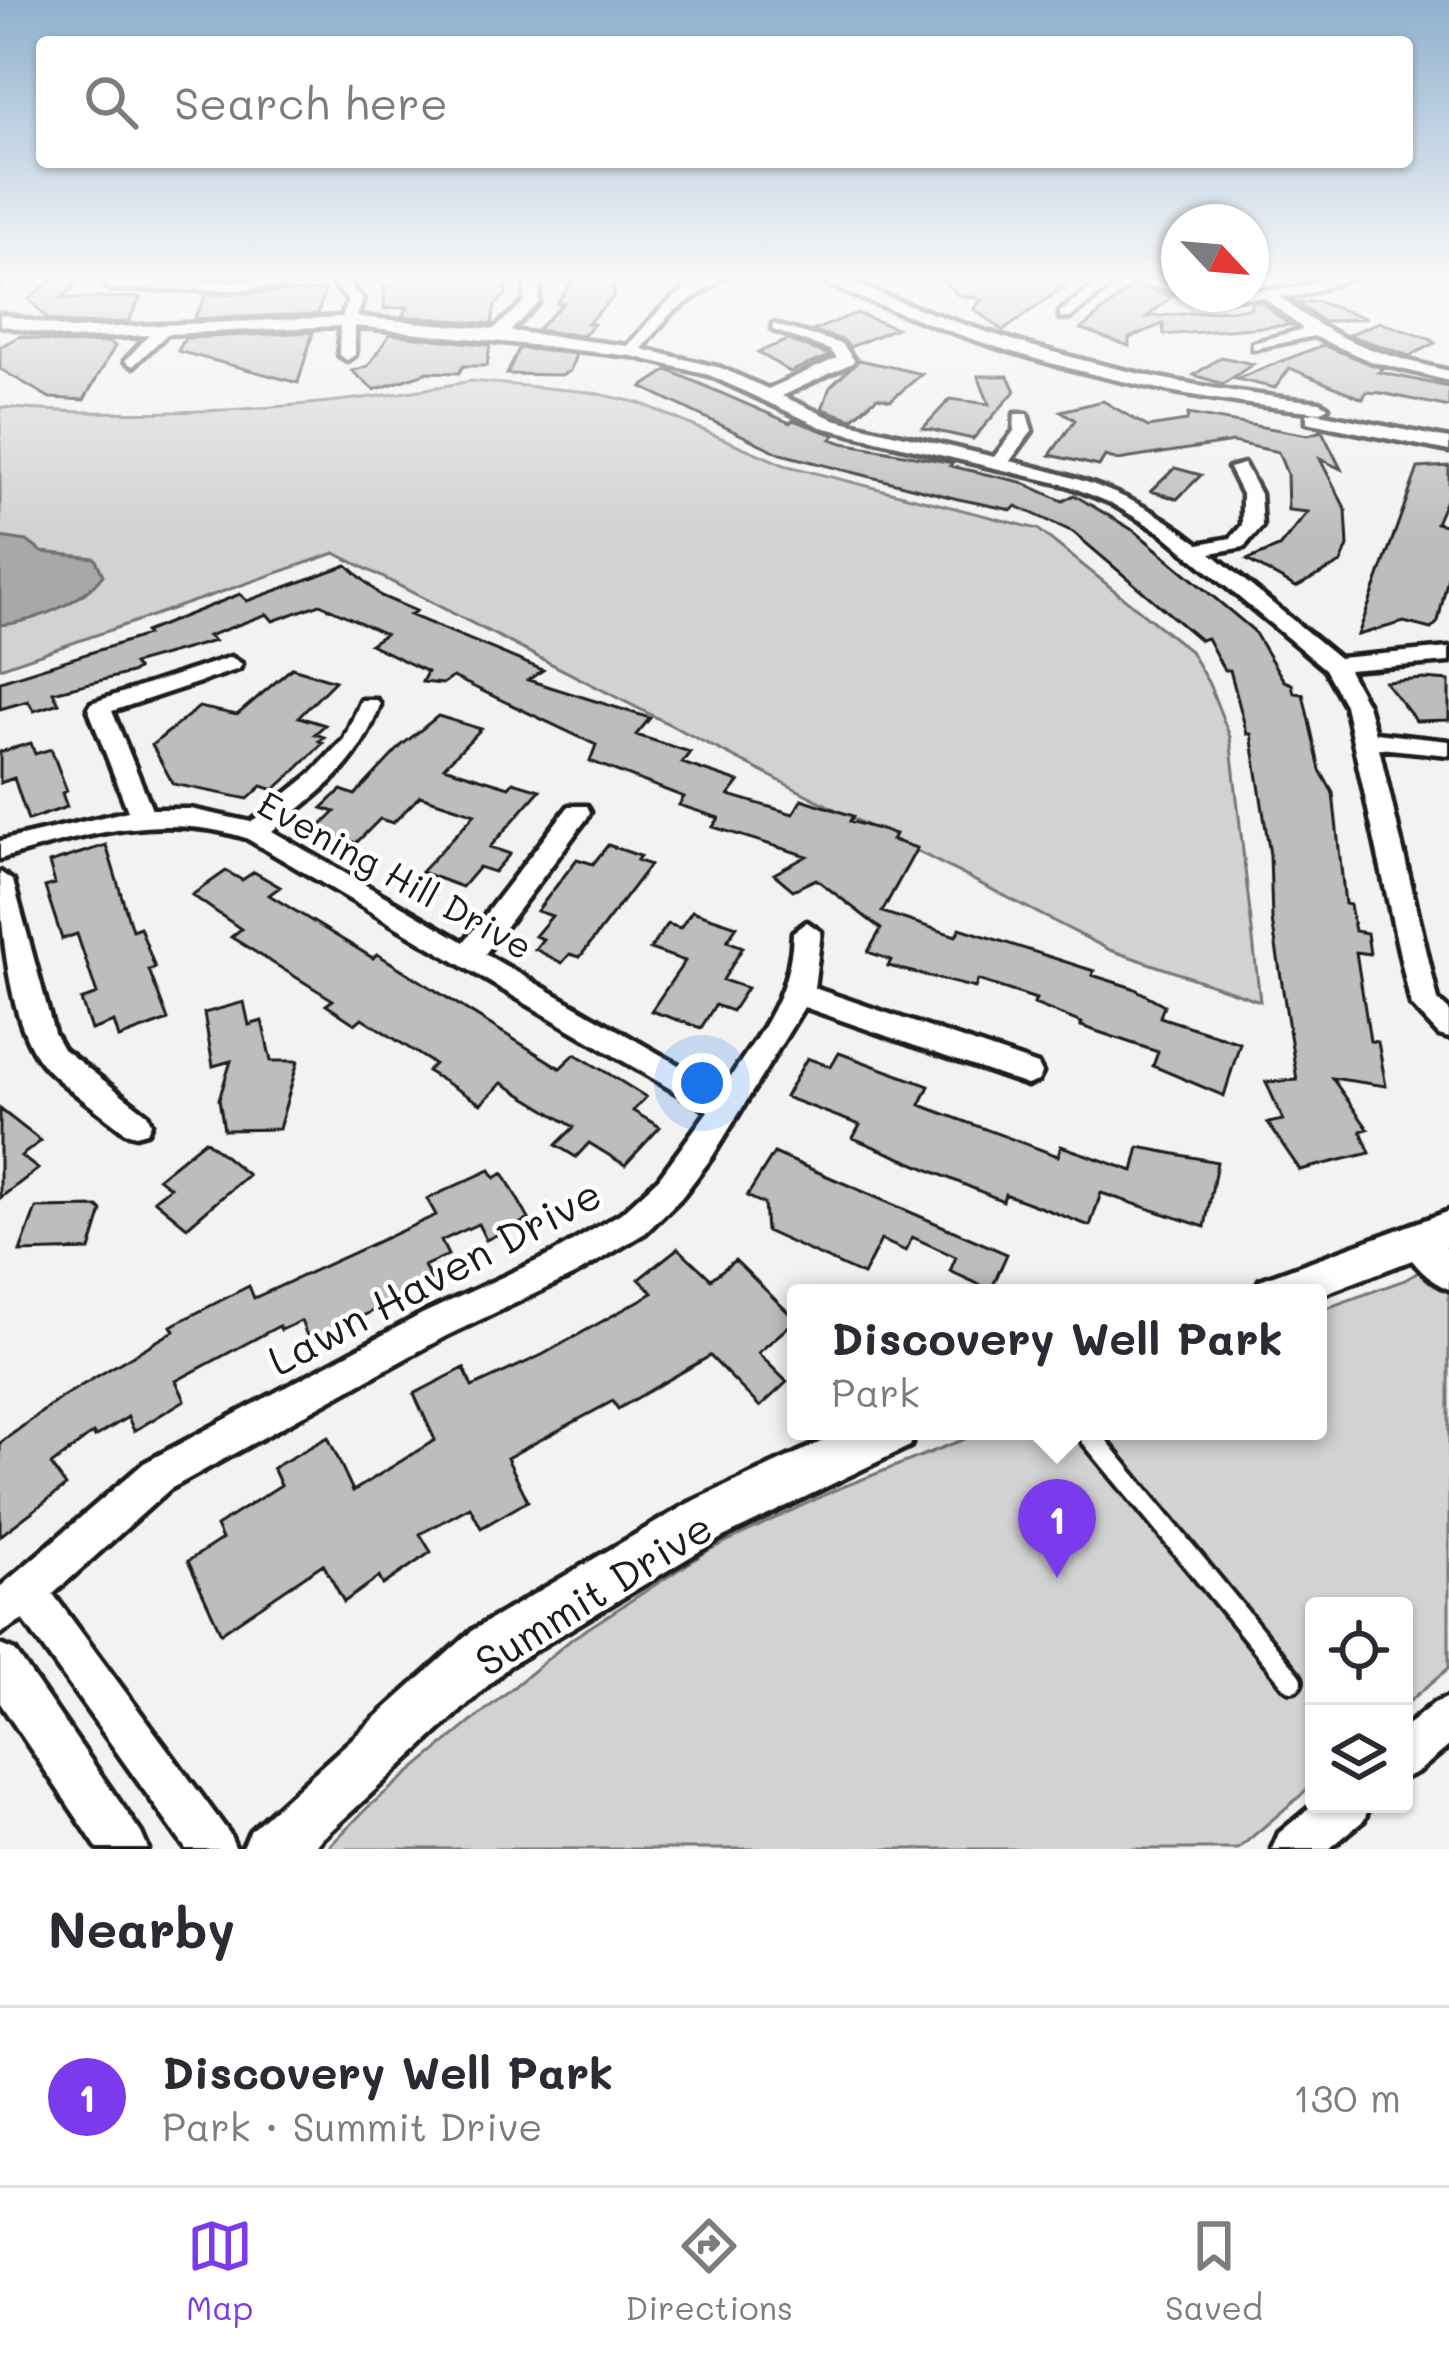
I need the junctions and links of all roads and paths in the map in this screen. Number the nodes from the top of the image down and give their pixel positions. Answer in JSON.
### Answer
{"nodes":[{"id":1,"x":679,"y":362,"type":"edge"},
{"id":2,"x":841,"y":362,"type":"edge"},
{"id":3,"x":1049,"y":362,"type":"edge"},
{"id":4,"x":1394,"y":362,"type":"edge"},
{"id":5,"x":1449,"y":376,"type":"edge"},
{"id":6,"x":765,"y":397,"type":"junction"},
{"id":7,"x":1324,"y":414,"type":"joint"},
{"id":8,"x":1022,"y":418,"type":"dead end"},
{"id":9,"x":1447,"y":438,"type":"edge"},
{"id":10,"x":999,"y":463,"type":"junction"},
{"id":11,"x":1238,"y":468,"type":"dead end"},
{"id":12,"x":1195,"y":550,"type":"junction"},
{"id":13,"x":1449,"y":655,"type":"edge"},
{"id":14,"x":231,"y":664,"type":"dead end"},
{"id":15,"x":1334,"y":665,"type":"junction"},
{"id":16,"x":369,"y":705,"type":"dead end"},
{"id":17,"x":1368,"y":748,"type":"junction"},
{"id":18,"x":1449,"y":748,"type":"edge"},
{"id":19,"x":1449,"y":762,"type":"edge"},
{"id":20,"x":578,"y":812,"type":"dead end"},
{"id":21,"x":142,"y":814,"type":"junction"},
{"id":22,"x":255,"y":832,"type":"junction"},
{"id":23,"x":0,"y":850,"type":"edge"},
{"id":24,"x":0,"y":881,"type":"edge"},
{"id":25,"x":807,"y":932,"type":"dead end"},
{"id":26,"x":469,"y":955,"type":"junction"},
{"id":27,"x":798,"y":994,"type":"junction"},
{"id":28,"x":1449,"y":1027,"type":"edge"},
{"id":29,"x":1028,"y":1073,"type":"dead end"},
{"id":30,"x":729,"y":1109,"type":"junction"},
{"id":31,"x":136,"y":1123,"type":"dead end"},
{"id":32,"x":1438,"y":1232,"type":"edge"},
{"id":33,"x":1449,"y":1274,"type":"edge"},
{"id":34,"x":1299,"y":1284,"type":"edge"},
{"id":35,"x":875,"y":1440,"type":"edge"},
{"id":36,"x":1093,"y":1440,"type":"edge"},
{"id":37,"x":14,"y":1602,"type":"edge"},
{"id":38,"x":0,"y":1666,"type":"edge"},
{"id":39,"x":1292,"y":1682,"type":"dead end"},
{"id":40,"x":1449,"y":1718,"type":"edge"},
{"id":41,"x":1413,"y":1748,"type":"edge"},
{"id":42,"x":1337,"y":1813,"type":"edge"},
{"id":43,"x":125,"y":1849,"type":"edge"},
{"id":44,"x":213,"y":1849,"type":"edge"},
{"id":45,"x":270,"y":1849,"type":"edge"},
{"id":46,"x":1295,"y":1849,"type":"edge"}],
"edges":[{"from":1,"to":6,"type":"street"},
{"from":2,"to":6,"type":"street"},
{"from":3,"to":7,"type":"street"},
{"from":4,"to":5,"type":"street"},
{"from":6,"to":10,"type":"street"},
{"from":7,"to":9,"type":"street"},
{"from":8,"to":10,"type":"street"},
{"from":10,"to":12,"type":"street"},
{"from":11,"to":12,"type":"street"},
{"from":12,"to":15,"type":"street"},
{"from":13,"to":15,"type":"street"},
{"from":14,"to":21,"type":"street"},
{"from":15,"to":17,"type":"street"},
{"from":16,"to":22,"type":"street"},
{"from":17,"to":18,"type":"street"},
{"from":17,"to":19,"type":"street"},
{"from":17,"to":28,"type":"street"},
{"from":20,"to":26,"type":"street"},
{"from":21,"to":22,"type":"street","name":"Evening Hill Drive"},
{"from":21,"to":23,"type":"street","name":"Evening Hill Drive"},
{"from":22,"to":26,"type":"street","name":"Evening Hill Drive"},
{"from":24,"to":31,"type":"street"},
{"from":25,"to":27,"type":"street","name":"Lawn Haven Drive"},
{"from":26,"to":30,"type":"street","name":"Evening Hill Drive"},
{"from":27,"to":29,"type":"street"},
{"from":27,"to":30,"type":"street","name":"Lawn Haven Drive"},
{"from":30,"to":37,"type":"street","name":"Lawn Haven Drive"},
{"from":32,"to":33,"type":"street"},
{"from":32,"to":34,"type":"street"},
{"from":35,"to":45,"type":"street","name":"Summit Drive"},
{"from":36,"to":39,"type":"lane"},
{"from":37,"to":44,"type":"street"},
{"from":38,"to":43,"type":"street"},
{"from":40,"to":41,"type":"street"},
{"from":42,"to":46,"type":"street"}]}
